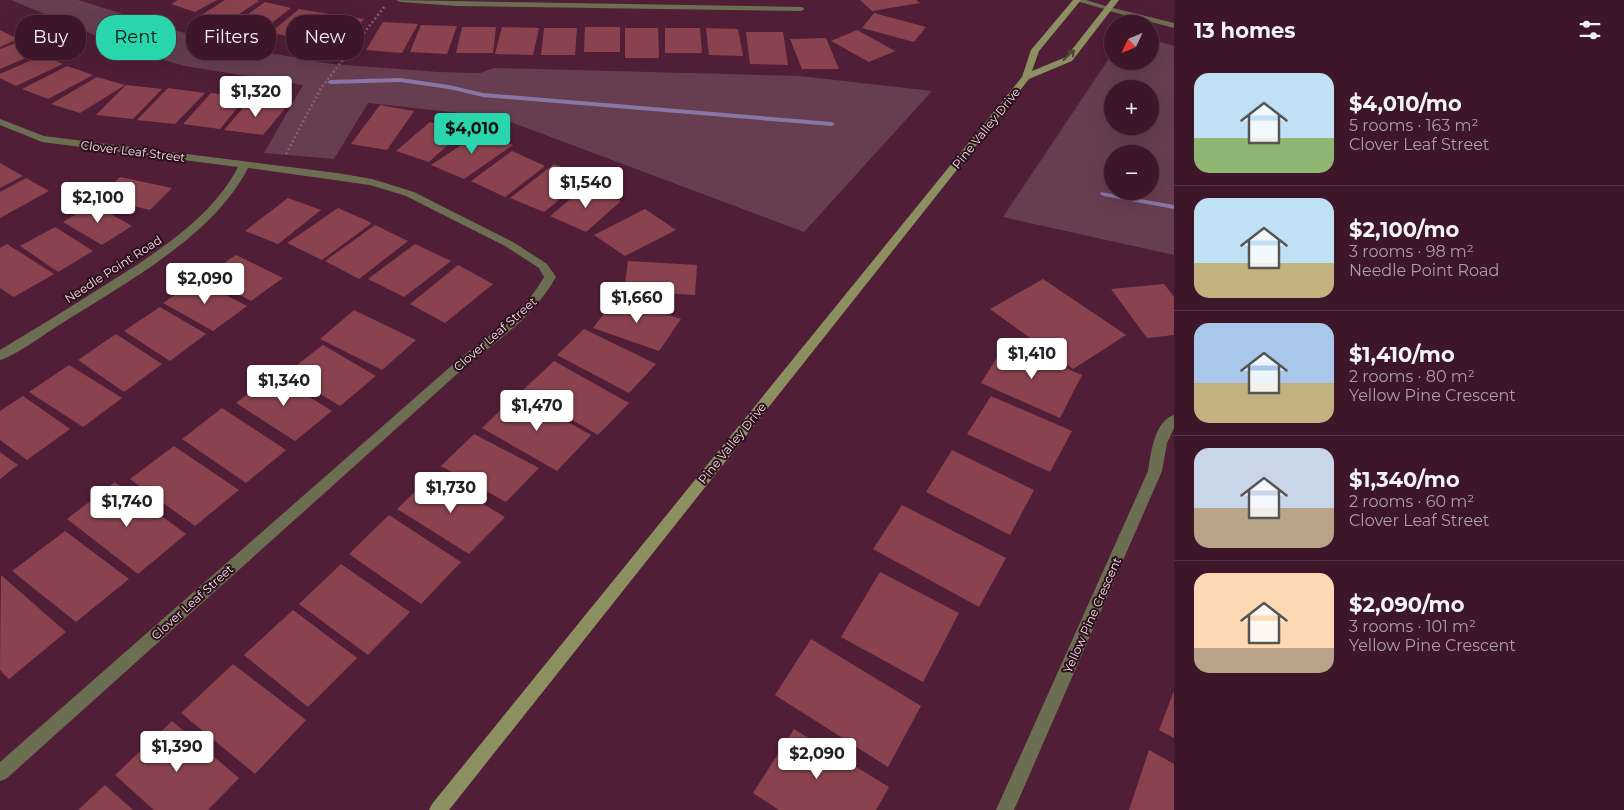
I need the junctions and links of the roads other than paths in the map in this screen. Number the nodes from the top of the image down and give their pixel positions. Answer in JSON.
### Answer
{"nodes":[{"id":1,"x":400,"y":0,"type":"edge"},
{"id":2,"x":1077,"y":0,"type":"edge"},
{"id":3,"x":1115,"y":0,"type":"edge"},
{"id":4,"x":574,"y":3,"type":"edge"},
{"id":5,"x":1108,"y":8,"type":"junction"},
{"id":6,"x":801,"y":9,"type":"dead end"},
{"id":7,"x":1174,"y":26,"type":"edge"},
{"id":8,"x":1026,"y":77,"type":"junction"},
{"id":9,"x":0,"y":122,"type":"edge"},
{"id":10,"x":244,"y":165,"type":"junction"},
{"id":11,"x":0,"y":356,"type":"edge"},
{"id":12,"x":1174,"y":420,"type":"edge"},
{"id":13,"x":0,"y":773,"type":"edge"},
{"id":14,"x":438,"y":810,"type":"edge"},
{"id":15,"x":1005,"y":810,"type":"edge"}],
"edges":[{"from":1,"to":4,"type":"street"},
{"from":2,"to":5,"type":"street"},
{"from":2,"to":8,"type":"main road","name":"Pine Valley Drive"},
{"from":3,"to":5,"type":"main road","name":"Pine Valley Drive"},
{"from":4,"to":6,"type":"street"},
{"from":5,"to":7,"type":"street"},
{"from":8,"to":5,"type":"main road","name":"Pine Valley Drive","one_way":true},
{"from":8,"to":14,"type":"main road","name":"Pine Valley Drive"},
{"from":9,"to":10,"type":"street","name":"Clover Leaf Street"},
{"from":10,"to":11,"type":"street","name":"Needle Point Road"},
{"from":10,"to":13,"type":"street","name":"Clover Leaf Street"},
{"from":12,"to":15,"type":"street","name":"Yellow Pine Crescent"}]}
